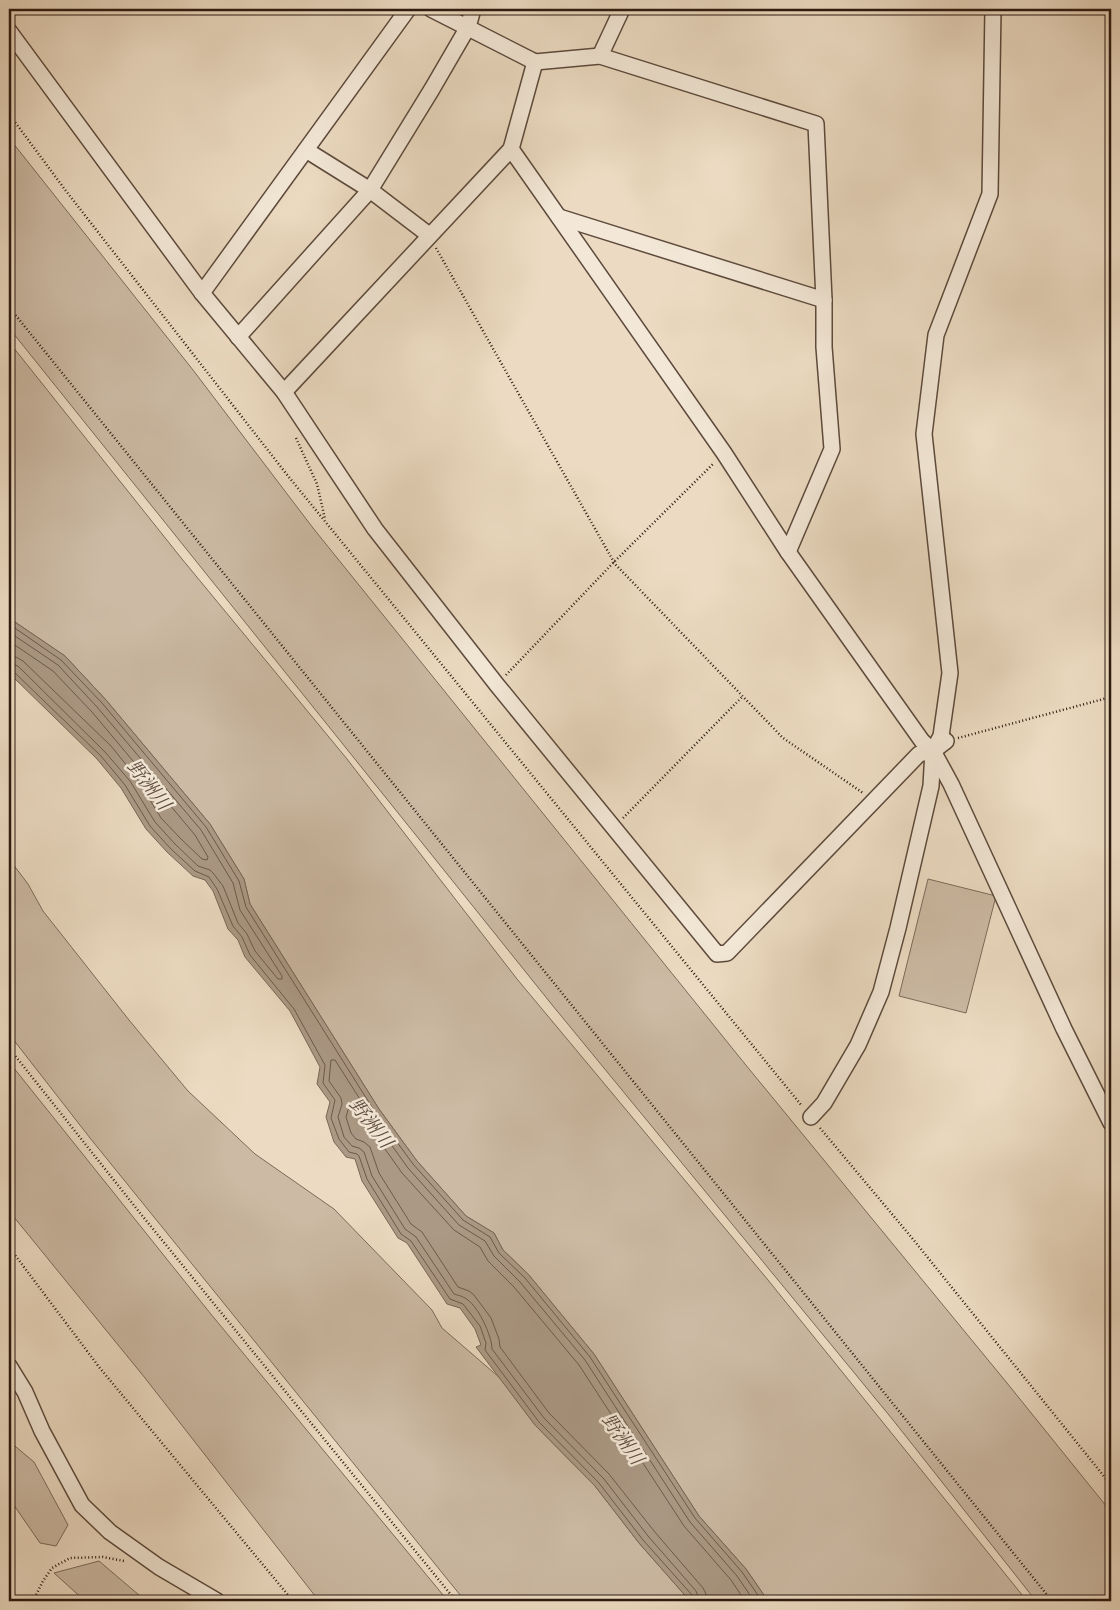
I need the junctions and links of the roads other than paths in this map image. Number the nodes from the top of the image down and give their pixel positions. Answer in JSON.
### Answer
{"nodes":[{"id":1,"x":408,"y":9,"type":"edge"},
{"id":2,"x":431,"y":9,"type":"edge"},
{"id":3,"x":473,"y":9,"type":"edge"},
{"id":4,"x":622,"y":9,"type":"edge"},
{"id":5,"x":993,"y":9,"type":"edge"},
{"id":6,"x":468,"y":27,"type":"junction"},
{"id":7,"x":9,"y":31,"type":"edge"},
{"id":8,"x":600,"y":56,"type":"junction"},
{"id":9,"x":534,"y":62,"type":"junction"},
{"id":10,"x":511,"y":149,"type":"junction"},
{"id":11,"x":306,"y":150,"type":"junction"},
{"id":12,"x":370,"y":190,"type":"junction"},
{"id":13,"x":559,"y":217,"type":"junction"},
{"id":14,"x":429,"y":235,"type":"junction"},
{"id":15,"x":202,"y":293,"type":"junction"},
{"id":16,"x":824,"y":300,"type":"junction"},
{"id":17,"x":238,"y":337,"type":"junction"},
{"id":18,"x":284,"y":392,"type":"junction"},
{"id":19,"x":788,"y":552,"type":"junction"},
{"id":20,"x":946,"y":741,"type":"road end"},
{"id":21,"x":933,"y":751,"type":"junction"},
{"id":22,"x":811,"y":1117,"type":"road end"},
{"id":23,"x":1111,"y":1123,"type":"edge"},
{"id":24,"x":9,"y":1366,"type":"edge"},
{"id":25,"x":217,"y":1601,"type":"edge"}],
"edges":[{"from":1,"to":11,"type":"street"},
{"from":2,"to":6,"type":"street"},
{"from":3,"to":6,"type":"street"},
{"from":4,"to":8,"type":"street"},
{"from":5,"to":21,"type":"street"},
{"from":6,"to":9,"type":"street"},
{"from":6,"to":12,"type":"street"},
{"from":7,"to":15,"type":"street"},
{"from":8,"to":9,"type":"street"},
{"from":8,"to":16,"type":"street"},
{"from":9,"to":10,"type":"street"},
{"from":10,"to":13,"type":"street"},
{"from":10,"to":14,"type":"street"},
{"from":11,"to":12,"type":"street"},
{"from":11,"to":15,"type":"street"},
{"from":12,"to":14,"type":"street"},
{"from":12,"to":17,"type":"street"},
{"from":13,"to":16,"type":"street"},
{"from":13,"to":19,"type":"street"},
{"from":14,"to":18,"type":"street"},
{"from":15,"to":17,"type":"street"},
{"from":16,"to":19,"type":"street"},
{"from":17,"to":18,"type":"street"},
{"from":18,"to":21,"type":"street"},
{"from":19,"to":21,"type":"street"},
{"from":20,"to":21,"type":"street"},
{"from":21,"to":22,"type":"street"},
{"from":21,"to":23,"type":"street"},
{"from":24,"to":25,"type":"street"}]}
